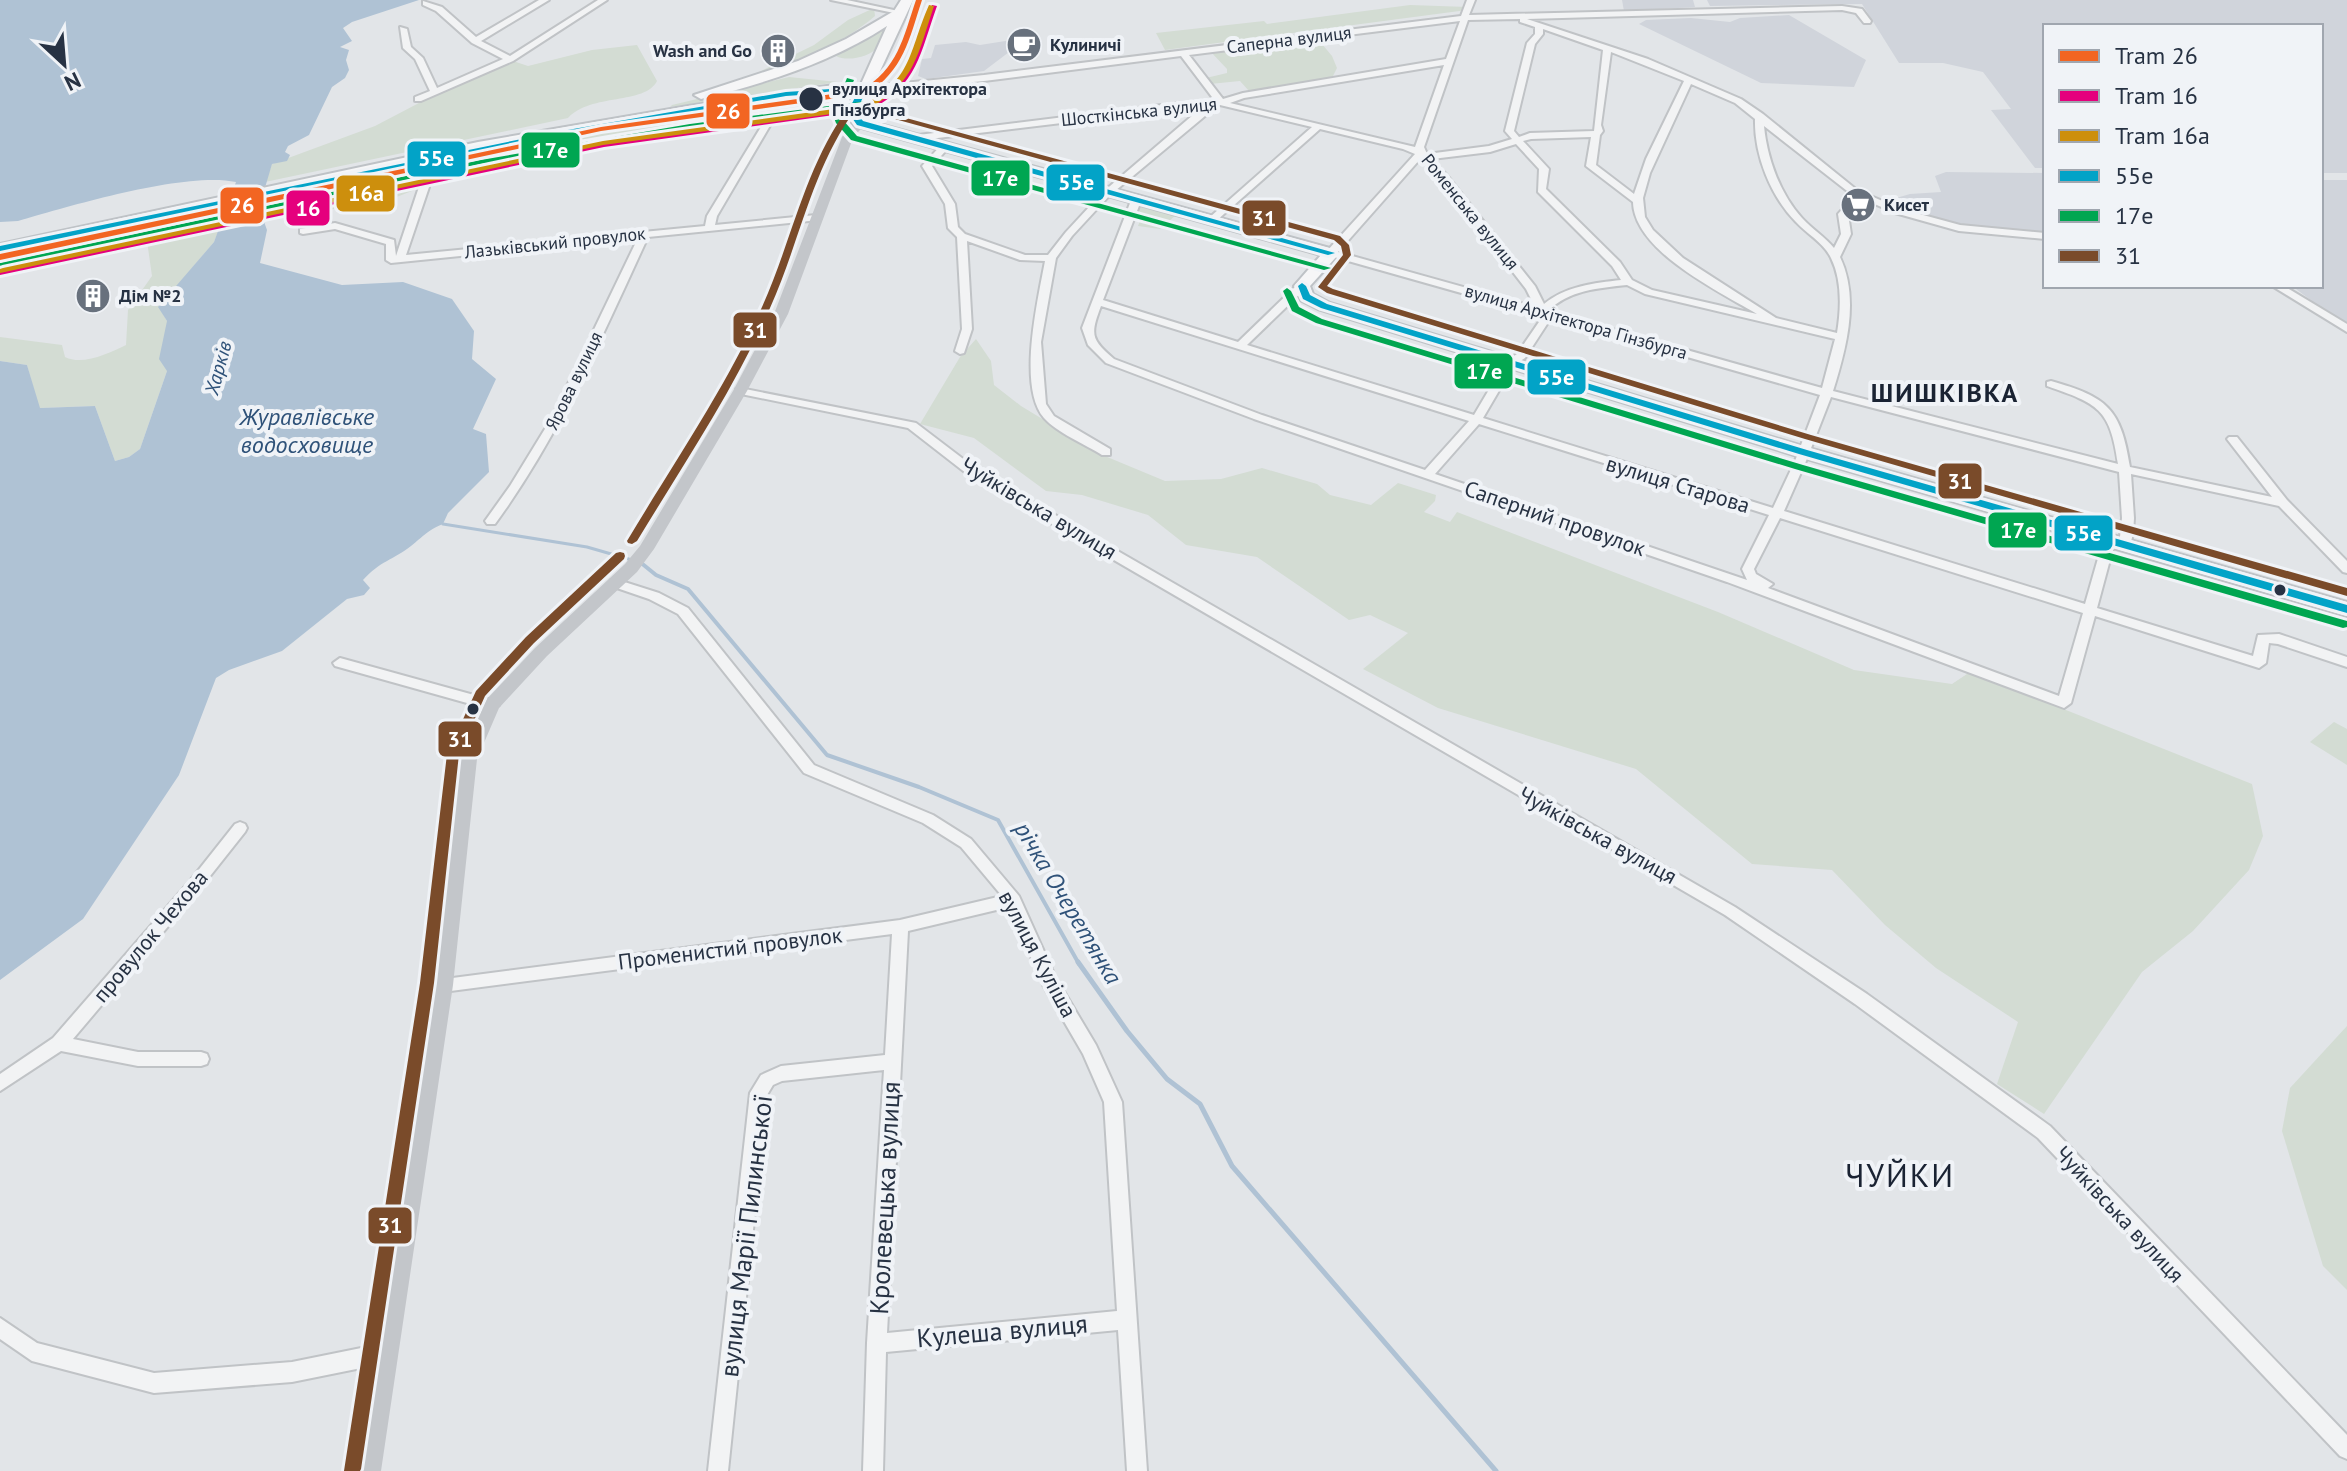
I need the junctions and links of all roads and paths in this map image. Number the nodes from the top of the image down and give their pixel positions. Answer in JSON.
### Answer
{"nodes":[{"id":1,"x":545,"y":0,"type":"edge"},
{"id":2,"x":603,"y":0,"type":"edge"},
{"id":3,"x":835,"y":0,"type":"edge"},
{"id":4,"x":1471,"y":0,"type":"edge"},
{"id":5,"x":426,"y":3,"type":"dead end"},
{"id":6,"x":903,"y":4,"type":"edge"},
{"id":7,"x":1510,"y":17,"type":"junction"},
{"id":8,"x":1464,"y":18,"type":"junction"},
{"id":9,"x":1867,"y":21,"type":"dead end"},
{"id":10,"x":1539,"y":26,"type":"junction"},
{"id":11,"x":889,"y":28,"type":"junction"},
{"id":12,"x":403,"y":29,"type":"dead end"},
{"id":13,"x":475,"y":41,"type":"junction"},
{"id":14,"x":843,"y":46,"type":"junction"},
{"id":15,"x":1607,"y":49,"type":"junction"},
{"id":16,"x":1183,"y":53,"type":"junction"},
{"id":17,"x":510,"y":59,"type":"junction"},
{"id":18,"x":1450,"y":61,"type":"junction"},
{"id":19,"x":1688,"y":80,"type":"junction"},
{"id":20,"x":870,"y":88,"type":"junction"},
{"id":21,"x":434,"y":91,"type":"junction"},
{"id":22,"x":418,"y":99,"type":"dead end"},
{"id":23,"x":1221,"y":103,"type":"junction"},
{"id":24,"x":1206,"y":107,"type":"junction"},
{"id":25,"x":679,"y":108,"type":"junction"},
{"id":26,"x":1760,"y":116,"type":"junction"},
{"id":27,"x":771,"y":117,"type":"dead end"},
{"id":28,"x":865,"y":121,"type":"junction"},
{"id":29,"x":1319,"y":126,"type":"junction"},
{"id":30,"x":1596,"y":134,"type":"junction"},
{"id":31,"x":525,"y":136,"type":"junction"},
{"id":32,"x":921,"y":137,"type":"junction"},
{"id":33,"x":1521,"y":139,"type":"junction"},
{"id":34,"x":946,"y":145,"type":"junction"},
{"id":35,"x":1424,"y":155,"type":"junction"},
{"id":36,"x":424,"y":187,"type":"dead end"},
{"id":37,"x":1110,"y":190,"type":"junction"},
{"id":38,"x":1137,"y":198,"type":"junction"},
{"id":39,"x":1869,"y":199,"type":"junction"},
{"id":40,"x":1639,"y":202,"type":"junction"},
{"id":41,"x":816,"y":218,"type":"junction"},
{"id":42,"x":1213,"y":219,"type":"junction"},
{"id":43,"x":710,"y":228,"type":"junction"},
{"id":44,"x":303,"y":231,"type":"dead end"},
{"id":45,"x":645,"y":234,"type":"junction"},
{"id":46,"x":962,"y":236,"type":"junction"},
{"id":47,"x":2043,"y":236,"type":"edge"},
{"id":48,"x":0,"y":249,"type":"edge"},
{"id":49,"x":1331,"y":253,"type":"junction"},
{"id":50,"x":1835,"y":257,"type":"junction"},
{"id":51,"x":1051,"y":258,"type":"junction"},
{"id":52,"x":400,"y":259,"type":"junction"},
{"id":53,"x":1628,"y":282,"type":"junction"},
{"id":54,"x":1302,"y":286,"type":"junction"},
{"id":55,"x":2280,"y":288,"type":"edge"},
{"id":56,"x":1098,"y":302,"type":"junction"},
{"id":57,"x":1541,"y":312,"type":"junction"},
{"id":58,"x":1781,"y":324,"type":"junction"},
{"id":59,"x":2347,"y":329,"type":"edge"},
{"id":60,"x":1842,"y":337,"type":"junction"},
{"id":61,"x":1240,"y":346,"type":"junction"},
{"id":62,"x":960,"y":351,"type":"dead end"},
{"id":63,"x":1510,"y":363,"type":"junction"},
{"id":64,"x":2051,"y":384,"type":"dead end"},
{"id":65,"x":740,"y":391,"type":"junction"},
{"id":66,"x":1827,"y":393,"type":"junction"},
{"id":67,"x":1475,"y":422,"type":"junction"},
{"id":68,"x":2233,"y":439,"type":"dead end"},
{"id":69,"x":1106,"y":452,"type":"dead end"},
{"id":70,"x":1803,"y":452,"type":"junction"},
{"id":71,"x":2123,"y":469,"type":"junction"},
{"id":72,"x":1428,"y":474,"type":"junction"},
{"id":73,"x":2283,"y":503,"type":"junction"},
{"id":74,"x":1777,"y":515,"type":"junction"},
{"id":75,"x":491,"y":521,"type":"dead end"},
{"id":76,"x":2117,"y":544,"type":"junction"},
{"id":77,"x":2347,"y":569,"type":"edge"},
{"id":78,"x":615,"y":583,"type":"junction"},
{"id":79,"x":1792,"y":602,"type":"junction"},
{"id":80,"x":2347,"y":609,"type":"edge"},
{"id":81,"x":2091,"y":612,"type":"junction"},
{"id":82,"x":2347,"y":662,"type":"edge"},
{"id":83,"x":340,"y":663,"type":"dead end"},
{"id":84,"x":492,"y":705,"type":"junction"},
{"id":85,"x":240,"y":828,"type":"dead end"},
{"id":86,"x":1014,"y":900,"type":"junction"},
{"id":87,"x":900,"y":926,"type":"junction"},
{"id":88,"x":443,"y":985,"type":"junction"},
{"id":89,"x":59,"y":1043,"type":"junction"},
{"id":90,"x":201,"y":1059,"type":"dead end"},
{"id":91,"x":892,"y":1062,"type":"junction"},
{"id":92,"x":0,"y":1083,"type":"edge"},
{"id":93,"x":1127,"y":1320,"type":"junction"},
{"id":94,"x":0,"y":1327,"type":"edge"},
{"id":95,"x":877,"y":1343,"type":"junction"},
{"id":96,"x":386,"y":1353,"type":"junction"},
{"id":97,"x":2347,"y":1449,"type":"edge"},
{"id":98,"x":368,"y":1471,"type":"edge"},
{"id":99,"x":718,"y":1471,"type":"edge"},
{"id":100,"x":873,"y":1471,"type":"edge"},
{"id":101,"x":1137,"y":1471,"type":"edge"}],
"edges":[{"from":1,"to":13,"type":"street"},
{"from":2,"to":17,"type":"street"},
{"from":3,"to":6,"type":"street"},
{"from":4,"to":8,"type":"street","name":"Роменська вулиця"},
{"from":5,"to":13,"type":"street"},
{"from":6,"to":11,"type":"main road"},
{"from":6,"to":14,"type":"main road"},
{"from":7,"to":8,"type":"street","name":"Саперна вулиця"},
{"from":7,"to":9,"type":"street","name":"Саперна вулиця"},
{"from":7,"to":10,"type":"street"},
{"from":8,"to":16,"type":"street","name":"Саперна вулиця"},
{"from":8,"to":18,"type":"street","name":"Роменська вулиця"},
{"from":10,"to":15,"type":"street"},
{"from":10,"to":33,"type":"street"},
{"from":11,"to":14,"type":"main road"},
{"from":11,"to":20,"type":"main road"},
{"from":12,"to":21,"type":"street"},
{"from":13,"to":17,"type":"street"},
{"from":14,"to":25,"type":"main road"},
{"from":15,"to":19,"type":"street"},
{"from":15,"to":30,"type":"street"},
{"from":16,"to":20,"type":"street","name":"Саперна вулиця"},
{"from":16,"to":23,"type":"street"},
{"from":17,"to":21,"type":"street"},
{"from":18,"to":23,"type":"street","name":"Шосткінська вулиця"},
{"from":18,"to":35,"type":"street","name":"Роменська вулиця"},
{"from":19,"to":26,"type":"street"},
{"from":19,"to":40,"type":"street"},
{"from":20,"to":25,"type":"main road"},
{"from":20,"to":28,"type":"main road"},
{"from":21,"to":22,"type":"street"},
{"from":23,"to":24,"type":"street","name":"Шосткінська вулиця"},
{"from":23,"to":29,"type":"street"},
{"from":24,"to":32,"type":"street","name":"Шосткінська вулиця"},
{"from":24,"to":37,"type":"street"},
{"from":25,"to":31,"type":"main road"},
{"from":25,"to":31,"type":"main road"},
{"from":26,"to":39,"type":"street"},
{"from":26,"to":50,"type":"street"},
{"from":27,"to":43,"type":"street"},
{"from":28,"to":32,"type":"main road","name":"вулиця Архітектора Гінзбурга"},
{"from":28,"to":41,"type":"main road"},
{"from":29,"to":35,"type":"street"},
{"from":29,"to":42,"type":"street"},
{"from":30,"to":33,"type":"street"},
{"from":30,"to":40,"type":"street"},
{"from":31,"to":48,"type":"main road"},
{"from":32,"to":34,"type":"main road","name":"вулиця Архітектора Гінзбурга"},
{"from":33,"to":35,"type":"street"},
{"from":33,"to":53,"type":"street"},
{"from":34,"to":37,"type":"main road","name":"вулиця Архітектора Гінзбурга"},
{"from":34,"to":46,"type":"street"},
{"from":35,"to":49,"type":"street"},
{"from":35,"to":57,"type":"street","name":"Роменська вулиця"},
{"from":36,"to":52,"type":"street"},
{"from":37,"to":38,"type":"main road","name":"вулиця Архітектора Гінзбурга"},
{"from":37,"to":51,"type":"street"},
{"from":38,"to":42,"type":"main road","name":"вулиця Архітектора Гінзбурга"},
{"from":38,"to":56,"type":"street"},
{"from":39,"to":47,"type":"street"},
{"from":39,"to":50,"type":"street"},
{"from":40,"to":58,"type":"street"},
{"from":41,"to":43,"type":"street","name":"Лазьківський провулок"},
{"from":41,"to":65,"type":"main road"},
{"from":42,"to":49,"type":"main road","name":"вулиця Архітектора Гінзбурга"},
{"from":43,"to":45,"type":"street","name":"Лазьківський провулок"},
{"from":44,"to":52,"type":"street"},
{"from":45,"to":52,"type":"street","name":"Лазьківський провулок"},
{"from":45,"to":75,"type":"street","name":"Ярова вулиця"},
{"from":46,"to":51,"type":"street"},
{"from":46,"to":62,"type":"street"},
{"from":49,"to":54,"type":"main road"},
{"from":49,"to":57,"type":"street","name":"вулиця Архітектора Гінзбурга"},
{"from":50,"to":60,"type":"street"},
{"from":51,"to":69,"type":"street"},
{"from":53,"to":57,"type":"street"},
{"from":53,"to":58,"type":"street"},
{"from":54,"to":61,"type":"street"},
{"from":54,"to":63,"type":"main road"},
{"from":55,"to":59,"type":"street"},
{"from":56,"to":61,"type":"street","name":"вулиця Старова"},
{"from":56,"to":72,"type":"street","name":"Саперний провулок"},
{"from":57,"to":63,"type":"street"},
{"from":57,"to":66,"type":"street","name":"вулиця Архітектора Гінзбурга"},
{"from":58,"to":60,"type":"street"},
{"from":60,"to":66,"type":"street"},
{"from":61,"to":67,"type":"street","name":"вулиця Старова"},
{"from":63,"to":67,"type":"street"},
{"from":63,"to":70,"type":"main road"},
{"from":64,"to":71,"type":"street"},
{"from":65,"to":78,"type":"main road"},
{"from":65,"to":97,"type":"street","name":"Чуйківська вулиця"},
{"from":66,"to":70,"type":"street"},
{"from":66,"to":71,"type":"street","name":"вулиця Архітектора Гінзбурга"},
{"from":67,"to":72,"type":"street"},
{"from":67,"to":74,"type":"street","name":"вулиця Старова"},
{"from":68,"to":73,"type":"street"},
{"from":70,"to":74,"type":"street"},
{"from":70,"to":76,"type":"main road"},
{"from":71,"to":73,"type":"street","name":"вулиця Архітектора Гінзбурга"},
{"from":71,"to":76,"type":"street"},
{"from":72,"to":79,"type":"street","name":"Саперний провулок"},
{"from":73,"to":77,"type":"street"},
{"from":74,"to":79,"type":"street"},
{"from":74,"to":81,"type":"street","name":"вулиця Старова"},
{"from":76,"to":80,"type":"main road"},
{"from":76,"to":81,"type":"street"},
{"from":78,"to":84,"type":"main road"},
{"from":78,"to":86,"type":"street","name":"вулиця Куліша"},
{"from":79,"to":81,"type":"street","name":"Саперний провулок"},
{"from":81,"to":82,"type":"street","name":"вулиця Старова"},
{"from":83,"to":84,"type":"street"},
{"from":84,"to":88,"type":"main road"},
{"from":85,"to":89,"type":"street","name":"провулок Чехова"},
{"from":86,"to":87,"type":"street","name":"Променистий провулок"},
{"from":86,"to":93,"type":"street","name":"вулиця Куліша"},
{"from":87,"to":88,"type":"street","name":"Променистий провулок"},
{"from":87,"to":91,"type":"street","name":"Кролевецька вулиця"},
{"from":88,"to":96,"type":"main road"},
{"from":89,"to":90,"type":"street"},
{"from":89,"to":92,"type":"street","name":"провулок Чехова"},
{"from":91,"to":95,"type":"street","name":"Кролевецька вулиця"},
{"from":91,"to":99,"type":"street","name":"вулиця Марії Пилинської"},
{"from":93,"to":95,"type":"street","name":"Кулеша вулиця"},
{"from":93,"to":101,"type":"street","name":"вулиця Куліша"},
{"from":94,"to":96,"type":"street"},
{"from":95,"to":100,"type":"street","name":"Кролевецька вулиця"},
{"from":96,"to":98,"type":"main road"}]}
